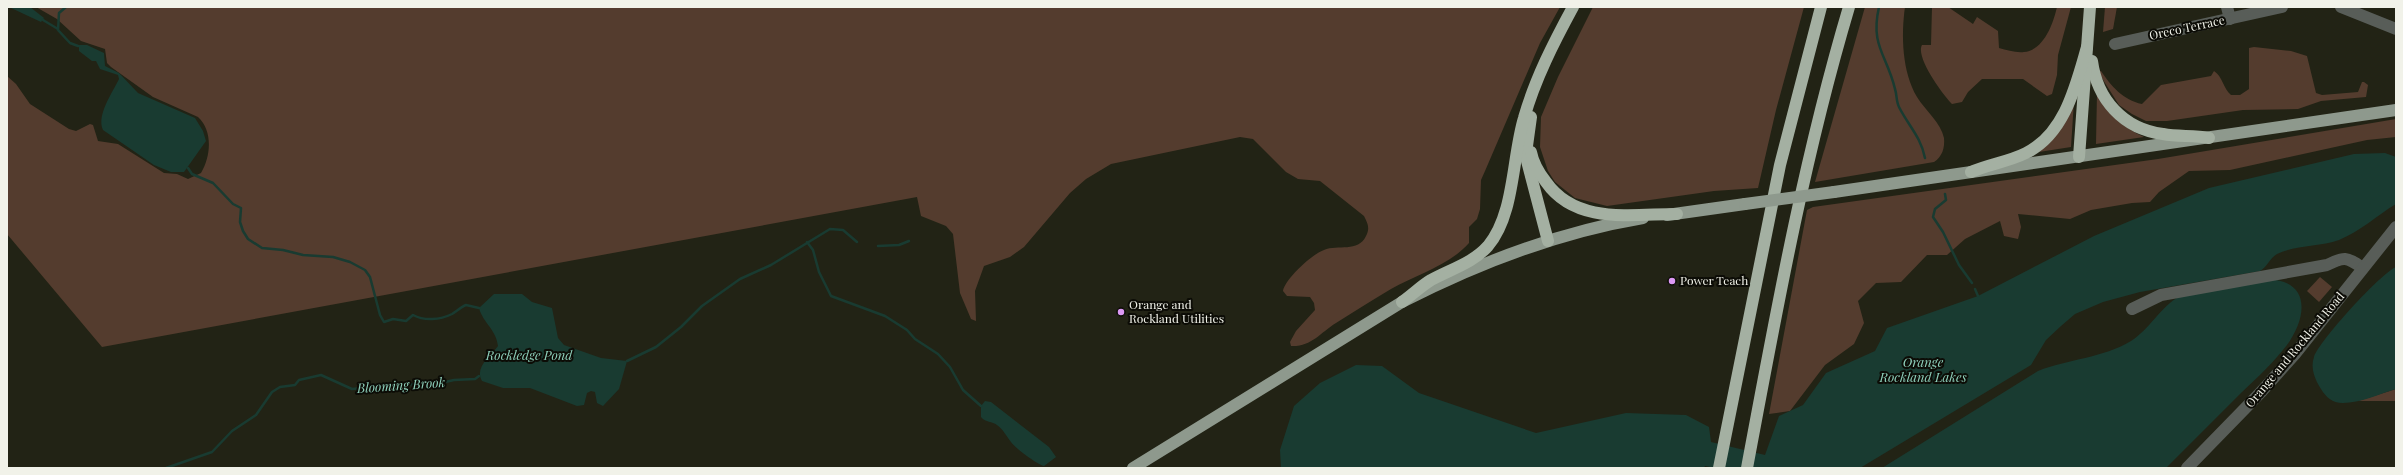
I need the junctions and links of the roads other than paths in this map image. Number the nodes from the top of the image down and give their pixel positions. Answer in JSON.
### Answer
{"nodes":[{"id":1,"x":1573,"y":7,"type":"edge"},
{"id":2,"x":1580,"y":7,"type":"edge"},
{"id":3,"x":1849,"y":7,"type":"edge"},
{"id":4,"x":1856,"y":7,"type":"edge"},
{"id":5,"x":2090,"y":7,"type":"edge"},
{"id":6,"x":2096,"y":7,"type":"edge"},
{"id":7,"x":2282,"y":7,"type":"edge"},
{"id":8,"x":2341,"y":7,"type":"edge"},
{"id":9,"x":1820,"y":10,"type":"edge"},
{"id":10,"x":2228,"y":13,"type":"edge"},
{"id":11,"x":2396,"y":29,"type":"edge"},
{"id":12,"x":2115,"y":44,"type":"dead end"},
{"id":13,"x":2086,"y":47,"type":"junction"},
{"id":14,"x":1836,"y":49,"type":"junction"},
{"id":15,"x":2092,"y":61,"type":"junction"},
{"id":16,"x":2396,"y":110,"type":"edge"},
{"id":17,"x":1529,"y":131,"type":"junction"},
{"id":18,"x":2209,"y":138,"type":"junction"},
{"id":19,"x":1518,"y":141,"type":"junction"},
{"id":20,"x":2082,"y":156,"type":"junction"},
{"id":21,"x":1971,"y":172,"type":"junction"},
{"id":22,"x":1677,"y":214,"type":"junction"},
{"id":23,"x":2396,"y":227,"type":"edge"},
{"id":24,"x":1548,"y":241,"type":"junction"},
{"id":25,"x":2363,"y":268,"type":"junction"},
{"id":26,"x":1402,"y":302,"type":"junction"},
{"id":27,"x":2132,"y":309,"type":"dead end"},
{"id":28,"x":1133,"y":468,"type":"edge"},
{"id":29,"x":1720,"y":468,"type":"edge"},
{"id":30,"x":1747,"y":468,"type":"edge"},
{"id":31,"x":2187,"y":468,"type":"edge"}],
"edges":[{"from":1,"to":19,"type":"highway"},
{"from":2,"to":17,"type":"highway"},
{"from":3,"to":14,"type":"highway"},
{"from":4,"to":14,"type":"highway"},
{"from":5,"to":13,"type":"highway"},
{"from":6,"to":15,"type":"highway"},
{"from":7,"to":10,"type":"street","name":"Oreco Terrace"},
{"from":8,"to":11,"type":"street"},
{"from":9,"to":29,"type":"highway"},
{"from":10,"to":12,"type":"street","name":"Oreco Terrace"},
{"from":13,"to":20,"type":"highway"},
{"from":13,"to":21,"type":"highway"},
{"from":14,"to":30,"type":"highway"},
{"from":15,"to":18,"type":"highway"},
{"from":15,"to":20,"type":"highway"},
{"from":16,"to":18,"type":"main road"},
{"from":17,"to":22,"type":"highway"},
{"from":17,"to":24,"type":"highway"},
{"from":18,"to":20,"type":"main road"},
{"from":19,"to":24,"type":"highway"},
{"from":19,"to":26,"type":"highway"},
{"from":20,"to":21,"type":"main road"},
{"from":21,"to":22,"type":"main road","bridge":true},
{"from":22,"to":24,"type":"main road"},
{"from":23,"to":25,"type":"street","name":"Orange and Rockland Road"},
{"from":24,"to":26,"type":"main road"},
{"from":25,"to":27,"type":"street"},
{"from":25,"to":31,"type":"street","name":"Orange and Rockland Road"},
{"from":26,"to":28,"type":"main road"}]}
